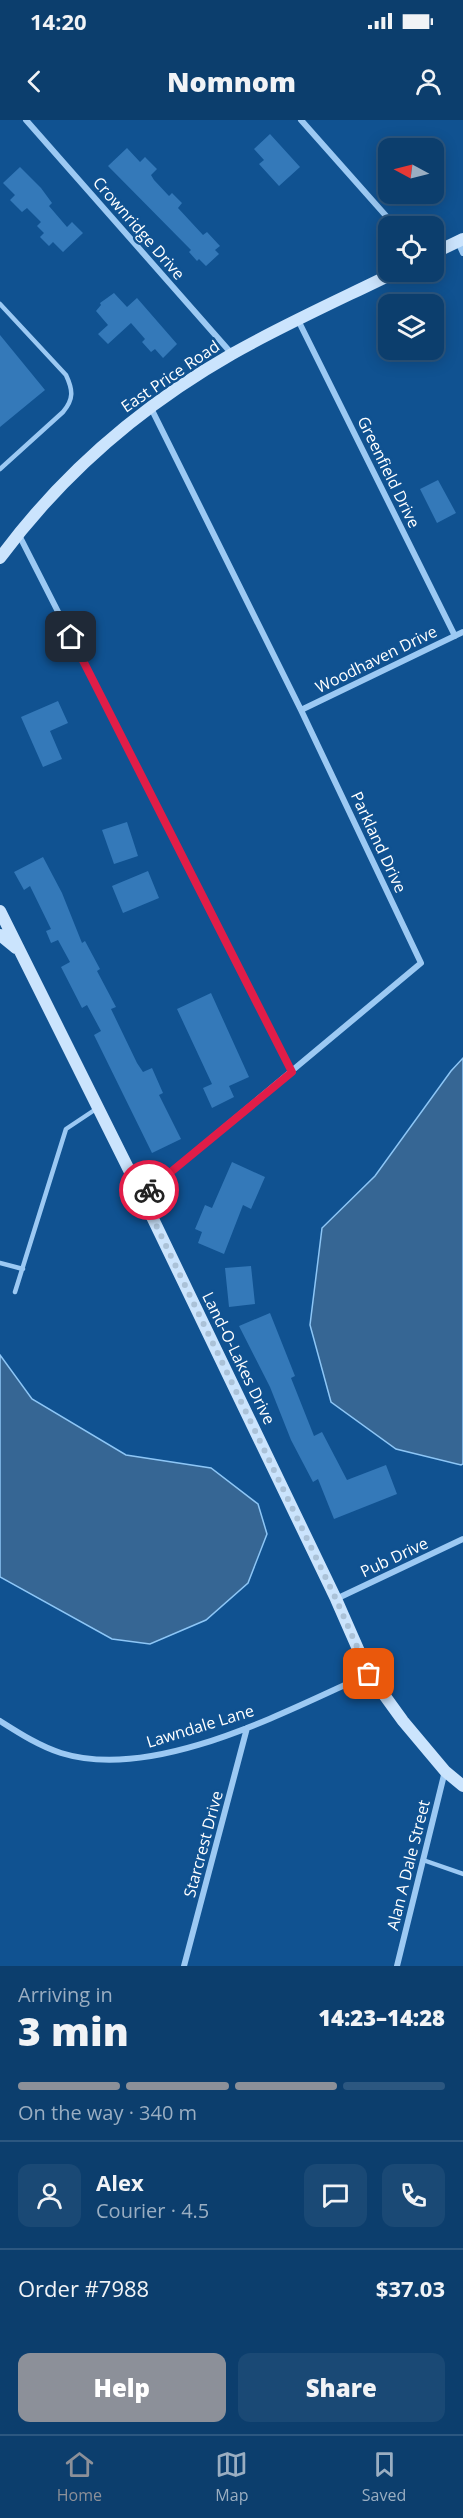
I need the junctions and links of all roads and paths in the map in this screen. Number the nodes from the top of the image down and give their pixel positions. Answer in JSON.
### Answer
{"nodes":[{"id":1,"x":26,"y":120,"type":"edge"},
{"id":2,"x":301,"y":120,"type":"edge"},
{"id":3,"x":386,"y":216,"type":"edge"},
{"id":4,"x":461,"y":245,"type":"edge"},
{"id":5,"x":444,"y":250,"type":"edge"},
{"id":6,"x":378,"y":281,"type":"edge"},
{"id":7,"x":0,"y":304,"type":"edge"},
{"id":8,"x":298,"y":320,"type":"junction"},
{"id":9,"x":232,"y":354,"type":"junction"},
{"id":10,"x":150,"y":406,"type":"junction"},
{"id":11,"x":0,"y":469,"type":"edge"},
{"id":12,"x":18,"y":534,"type":"junction"},
{"id":13,"x":0,"y":558,"type":"edge"},
{"id":14,"x":463,"y":632,"type":"edge"},
{"id":15,"x":455,"y":636,"type":"junction"},
{"id":16,"x":301,"y":710,"type":"junction"},
{"id":17,"x":0,"y":911,"type":"edge"},
{"id":18,"x":0,"y":935,"type":"edge"},
{"id":19,"x":22,"y":953,"type":"junction"},
{"id":20,"x":292,"y":1072,"type":"junction"},
{"id":21,"x":98,"y":1108,"type":"junction"},
{"id":22,"x":142,"y":1196,"type":"junction"},
{"id":23,"x":0,"y":1263,"type":"edge"},
{"id":24,"x":22,"y":1269,"type":"junction"},
{"id":25,"x":15,"y":1292,"type":"dead end"},
{"id":26,"x":463,"y":1539,"type":"edge"},
{"id":27,"x":336,"y":1599,"type":"junction"},
{"id":28,"x":369,"y":1674,"type":"junction"},
{"id":29,"x":0,"y":1721,"type":"edge"},
{"id":30,"x":247,"y":1728,"type":"junction"},
{"id":31,"x":445,"y":1771,"type":"junction"},
{"id":32,"x":463,"y":1786,"type":"edge"},
{"id":33,"x":423,"y":1860,"type":"junction"},
{"id":34,"x":463,"y":1874,"type":"edge"},
{"id":35,"x":184,"y":1966,"type":"edge"},
{"id":36,"x":397,"y":1966,"type":"edge"}],
"edges":[{"from":1,"to":9,"type":"street","name":"Crownridge Drive"},
{"from":2,"to":3,"type":"street"},
{"from":4,"to":5,"type":"street"},
{"from":6,"to":8,"type":"street","name":"East Price Road"},
{"from":7,"to":11,"type":"lane"},
{"from":8,"to":9,"type":"street","name":"East Price Road"},
{"from":8,"to":15,"type":"street","name":"Greenfield Drive"},
{"from":9,"to":10,"type":"street","name":"East Price Road"},
{"from":10,"to":12,"type":"street","name":"East Price Road"},
{"from":10,"to":16,"type":"street","name":"Parkland Drive"},
{"from":12,"to":13,"type":"street","name":"East Price Road"},
{"from":12,"to":20,"type":"street"},
{"from":14,"to":15,"type":"street","name":"Woodhaven Drive"},
{"from":15,"to":16,"type":"street","name":"Woodhaven Drive"},
{"from":16,"to":20,"type":"street","name":"Parkland Drive"},
{"from":17,"to":19,"type":"street"},
{"from":18,"to":19,"type":"street","name":"Land-O-Lakes Drive"},
{"from":19,"to":21,"type":"street","name":"Land-O-Lakes Drive"},
{"from":20,"to":22,"type":"street","name":"Parkland Drive"},
{"from":21,"to":22,"type":"street","name":"Land-O-Lakes Drive"},
{"from":21,"to":24,"type":"lane"},
{"from":22,"to":27,"type":"street","name":"Land-O-Lakes Drive"},
{"from":23,"to":24,"type":"lane"},
{"from":24,"to":25,"type":"lane"},
{"from":26,"to":27,"type":"street","name":"Pub Drive"},
{"from":27,"to":28,"type":"street","name":"Land-O-Lakes Drive"},
{"from":28,"to":30,"type":"street","name":"Lawndale Lane"},
{"from":28,"to":31,"type":"street","name":"Land-O-Lakes Drive"},
{"from":29,"to":30,"type":"street","name":"Lawndale Lane"},
{"from":30,"to":35,"type":"street","name":"Starcrest Drive"},
{"from":31,"to":32,"type":"street","name":"Land-O-Lakes Drive"},
{"from":31,"to":33,"type":"street","name":"Alan A Dale Street"},
{"from":33,"to":34,"type":"lane"},
{"from":33,"to":36,"type":"street","name":"Alan A Dale Street"}]}
